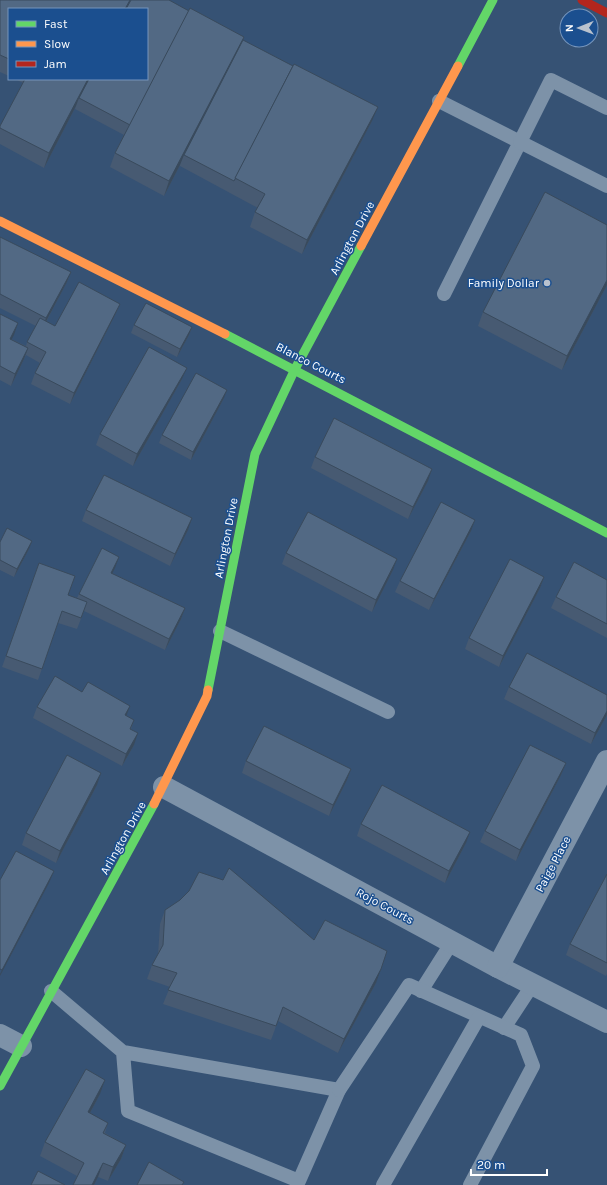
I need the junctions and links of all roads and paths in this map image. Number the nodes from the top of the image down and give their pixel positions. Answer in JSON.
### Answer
{"nodes":[{"id":1,"x":493,"y":0,"type":"edge"},
{"id":2,"x":582,"y":0,"type":"edge"},
{"id":3,"x":607,"y":13,"type":"edge"},
{"id":4,"x":439,"y":101,"type":"junction"},
{"id":5,"x":607,"y":108,"type":"edge"},
{"id":6,"x":520,"y":142,"type":"junction"},
{"id":7,"x":607,"y":186,"type":"edge"},
{"id":8,"x":0,"y":221,"type":"edge"},
{"id":9,"x":444,"y":294,"type":"dead end"},
{"id":10,"x":295,"y":368,"type":"junction"},
{"id":11,"x":607,"y":533,"type":"edge"},
{"id":12,"x":220,"y":632,"type":"junction"},
{"id":13,"x":388,"y":712,"type":"dead end"},
{"id":14,"x":607,"y":761,"type":"edge"},
{"id":15,"x":164,"y":788,"type":"junction"},
{"id":16,"x":452,"y":942,"type":"junction"},
{"id":17,"x":498,"y":967,"type":"junction"},
{"id":18,"x":533,"y":984,"type":"junction"},
{"id":19,"x":421,"y":990,"type":"junction"},
{"id":20,"x":51,"y":991,"type":"junction"},
{"id":21,"x":479,"y":1017,"type":"junction"},
{"id":22,"x":607,"y":1022,"type":"edge"},
{"id":23,"x":504,"y":1028,"type":"junction"},
{"id":24,"x":0,"y":1035,"type":"edge"},
{"id":25,"x":21,"y":1046,"type":"junction"},
{"id":26,"x":123,"y":1052,"type":"junction"},
{"id":27,"x":0,"y":1086,"type":"edge"},
{"id":28,"x":339,"y":1090,"type":"junction"},
{"id":29,"x":302,"y":1183,"type":"edge"},
{"id":30,"x":383,"y":1185,"type":"edge"},
{"id":31,"x":470,"y":1185,"type":"edge"}],
"edges":[{"from":1,"to":4,"type":"street","name":"Arlington Drive"},
{"from":2,"to":3,"type":"street"},
{"from":4,"to":6,"type":"lane"},
{"from":4,"to":10,"type":"street","name":"Arlington Drive"},
{"from":5,"to":6,"type":"lane"},
{"from":6,"to":7,"type":"lane"},
{"from":6,"to":9,"type":"lane"},
{"from":8,"to":10,"type":"street","name":"Blanco Courts"},
{"from":10,"to":11,"type":"street","name":"Blanco Courts"},
{"from":10,"to":12,"type":"street","name":"Arlington Drive"},
{"from":12,"to":13,"type":"lane"},
{"from":12,"to":15,"type":"street","name":"Arlington Drive"},
{"from":14,"to":17,"type":"street","name":"Paige Place"},
{"from":15,"to":16,"type":"street","name":"Rojo Courts"},
{"from":15,"to":20,"type":"street","name":"Arlington Drive"},
{"from":16,"to":17,"type":"street","name":"Rojo Courts"},
{"from":16,"to":19,"type":"lane"},
{"from":17,"to":18,"type":"street","name":"Rojo Courts"},
{"from":18,"to":22,"type":"street","name":"Rojo Courts"},
{"from":18,"to":23,"type":"lane"},
{"from":19,"to":21,"type":"lane"},
{"from":19,"to":28,"type":"lane"},
{"from":20,"to":25,"type":"street","name":"Arlington Drive"},
{"from":20,"to":26,"type":"lane"},
{"from":21,"to":23,"type":"lane"},
{"from":21,"to":30,"type":"lane"},
{"from":23,"to":31,"type":"lane"},
{"from":24,"to":25,"type":"street"},
{"from":25,"to":27,"type":"street","name":"Arlington Drive"},
{"from":26,"to":28,"type":"lane"},
{"from":26,"to":29,"type":"lane"},
{"from":28,"to":29,"type":"lane"}]}
